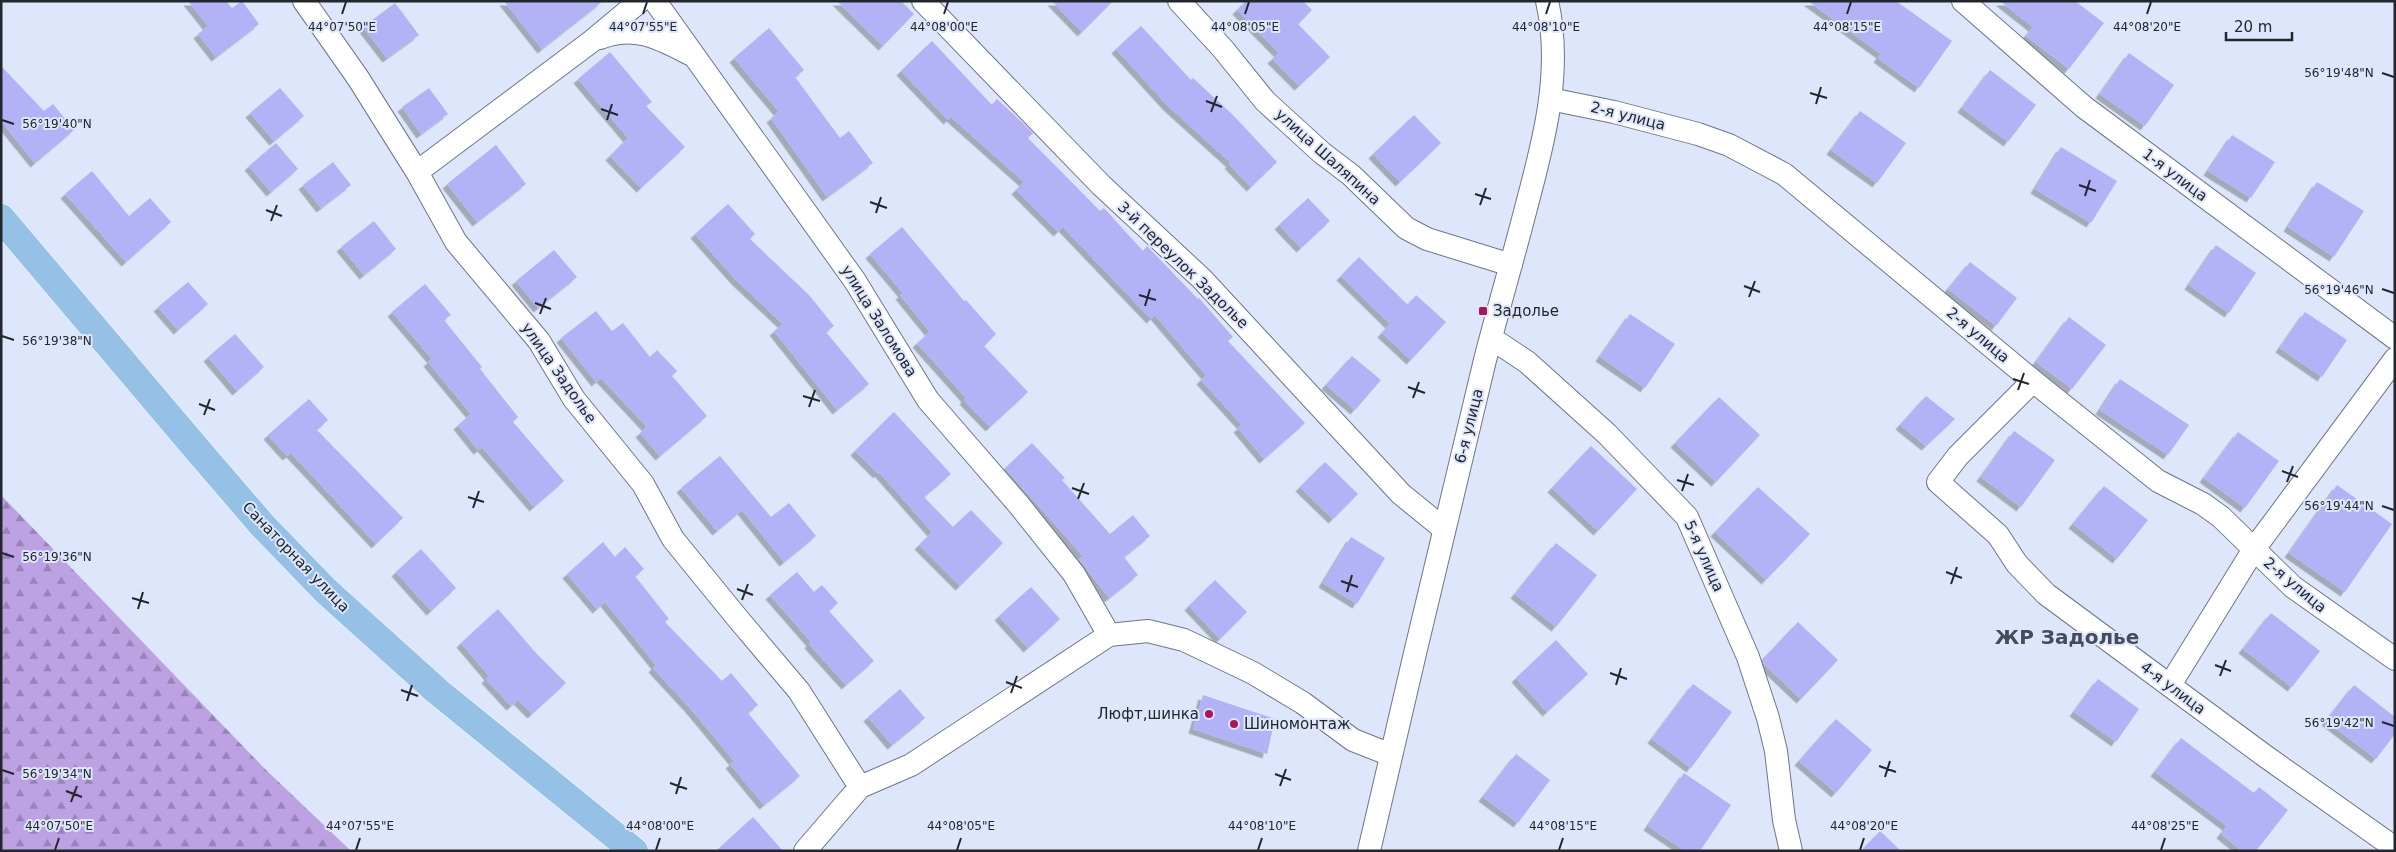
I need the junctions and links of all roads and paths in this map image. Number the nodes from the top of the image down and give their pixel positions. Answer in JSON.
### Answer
{"nodes":[{"id":1,"x":304,"y":1,"type":"edge"},
{"id":2,"x":640,"y":1,"type":"edge"},
{"id":3,"x":656,"y":1,"type":"edge"},
{"id":4,"x":924,"y":1,"type":"edge"},
{"id":5,"x":1179,"y":1,"type":"edge"},
{"id":6,"x":1546,"y":1,"type":"edge"},
{"id":7,"x":1963,"y":1,"type":"edge"},
{"id":8,"x":592,"y":41,"type":"junction"},
{"id":9,"x":695,"y":56,"type":"junction"},
{"id":10,"x":1550,"y":99,"type":"junction"},
{"id":11,"x":417,"y":172,"type":"junction"},
{"id":12,"x":1,"y":218,"type":"edge"},
{"id":13,"x":1511,"y":265,"type":"junction"},
{"id":14,"x":1491,"y":338,"type":"junction"},
{"id":15,"x":2395,"y":338,"type":"edge"},
{"id":16,"x":2395,"y":359,"type":"edge"},
{"id":17,"x":2033,"y":381,"type":"junction"},
{"id":18,"x":1444,"y":529,"type":"junction"},
{"id":19,"x":2254,"y":549,"type":"junction"},
{"id":20,"x":1110,"y":635,"type":"junction"},
{"id":21,"x":2395,"y":659,"type":"edge"},
{"id":22,"x":2170,"y":686,"type":"junction"},
{"id":23,"x":1391,"y":755,"type":"junction"},
{"id":24,"x":860,"y":787,"type":"junction"},
{"id":25,"x":2395,"y":848,"type":"edge"},
{"id":26,"x":634,"y":851,"type":"edge"},
{"id":27,"x":805,"y":851,"type":"edge"},
{"id":28,"x":1369,"y":851,"type":"edge"},
{"id":29,"x":1791,"y":851,"type":"edge"}],
"edges":[{"from":1,"to":11,"type":"street","name":"улица Задолье"},
{"from":2,"to":8,"type":"street"},
{"from":3,"to":9,"type":"street","name":"улица Заломова"},
{"from":4,"to":18,"type":"street","name":"3-й переулок Задолье"},
{"from":5,"to":13,"type":"street","name":"улица Шаляпина"},
{"from":6,"to":10,"type":"street","name":"6-я улица"},
{"from":7,"to":15,"type":"street","name":"1-я улица"},
{"from":8,"to":9,"type":"street"},
{"from":8,"to":11,"type":"street"},
{"from":9,"to":20,"type":"street","name":"улица Заломова"},
{"from":10,"to":13,"type":"street","name":"6-я улица"},
{"from":10,"to":17,"type":"street","name":"2-я улица"},
{"from":11,"to":24,"type":"street","name":"улица Задолье"},
{"from":12,"to":26,"type":"main road","name":"Санаторная улица"},
{"from":13,"to":14,"type":"street","name":"6-я улица"},
{"from":14,"to":18,"type":"street","name":"6-я улица"},
{"from":14,"to":29,"type":"street","name":"5-я улица"},
{"from":16,"to":19,"type":"street"},
{"from":17,"to":19,"type":"street","name":"2-я улица"},
{"from":17,"to":22,"type":"street","name":"4-я улица"},
{"from":18,"to":23,"type":"street","name":"6-я улица"},
{"from":19,"to":21,"type":"street","name":"2-я улица"},
{"from":19,"to":22,"type":"street"},
{"from":20,"to":23,"type":"street"},
{"from":20,"to":24,"type":"street"},
{"from":22,"to":25,"type":"street","name":"4-я улица"},
{"from":23,"to":28,"type":"street","name":"6-я улица"},
{"from":24,"to":27,"type":"street"}]}
